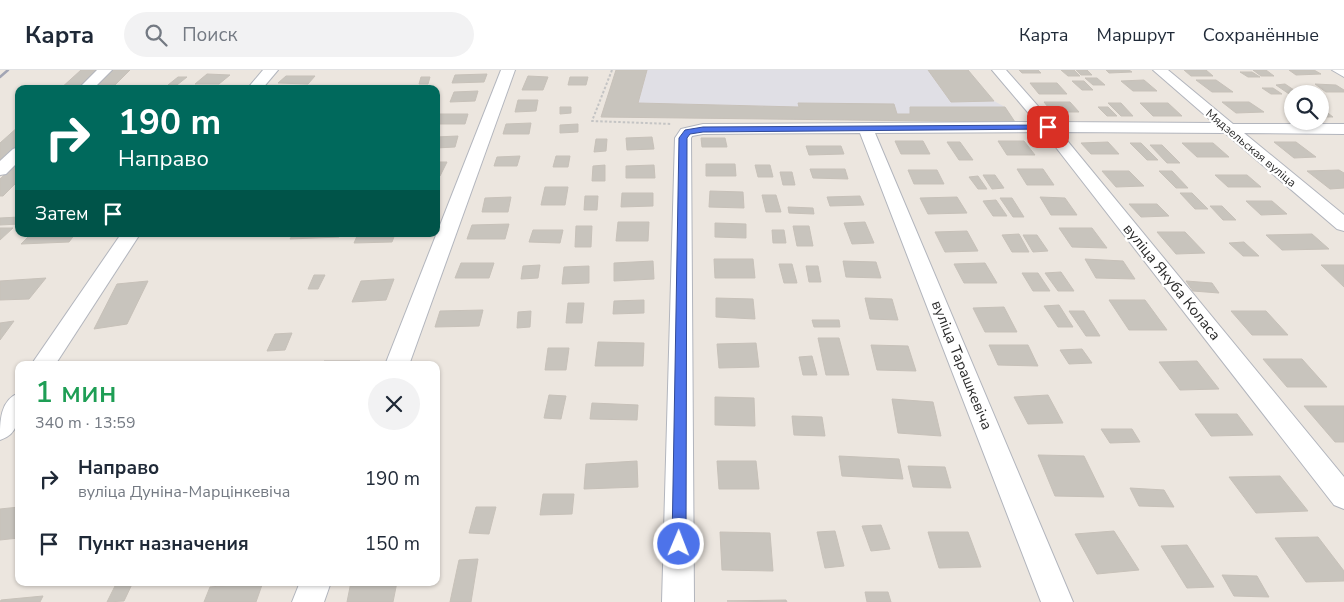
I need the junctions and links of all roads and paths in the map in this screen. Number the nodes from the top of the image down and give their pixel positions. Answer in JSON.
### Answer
{"nodes":[{"id":1,"x":105,"y":70,"type":"edge"},
{"id":2,"x":271,"y":70,"type":"edge"},
{"id":3,"x":508,"y":70,"type":"edge"},
{"id":4,"x":612,"y":70,"type":"edge"},
{"id":5,"x":999,"y":70,"type":"edge"},
{"id":6,"x":1160,"y":70,"type":"edge"},
{"id":7,"x":1339,"y":70,"type":"edge"},
{"id":8,"x":1344,"y":73,"type":"edge"},
{"id":9,"x":89,"y":85,"type":"edge"},
{"id":10,"x":258,"y":85,"type":"edge"},
{"id":11,"x":1048,"y":127,"type":"junction"},
{"id":12,"x":1227,"y":128,"type":"junction"},
{"id":13,"x":866,"y":129,"type":"junction"},
{"id":14,"x":1344,"y":129,"type":"edge"},
{"id":15,"x":688,"y":132,"type":"junction"},
{"id":16,"x":15,"y":156,"type":"edge"},
{"id":17,"x":0,"y":170,"type":"edge"},
{"id":18,"x":1344,"y":226,"type":"edge"},
{"id":19,"x":128,"y":237,"type":"edge"},
{"id":20,"x":46,"y":361,"type":"edge"},
{"id":21,"x":399,"y":361,"type":"edge"},
{"id":22,"x":15,"y":408,"type":"edge"},
{"id":23,"x":0,"y":430,"type":"edge"},
{"id":24,"x":1344,"y":496,"type":"edge"},
{"id":25,"x":314,"y":586,"type":"edge"},
{"id":26,"x":308,"y":602,"type":"edge"},
{"id":27,"x":678,"y":602,"type":"edge"},
{"id":28,"x":1057,"y":602,"type":"edge"}],
"edges":[{"from":1,"to":9,"type":"street"},
{"from":2,"to":10,"type":"street"},
{"from":3,"to":21,"type":"street"},
{"from":4,"to":15,"type":"path"},
{"from":5,"to":11,"type":"street","name":"вуліца Якуба Коласа"},
{"from":6,"to":12,"type":"street","name":"Мядзельская вуліца"},
{"from":7,"to":8,"type":"street"},
{"from":11,"to":12,"type":"street"},
{"from":11,"to":13,"type":"street"},
{"from":11,"to":24,"type":"street","name":"вуліца Якуба Коласа"},
{"from":12,"to":14,"type":"street"},
{"from":12,"to":18,"type":"street","name":"Мядзельская вуліца"},
{"from":13,"to":15,"type":"street"},
{"from":13,"to":28,"type":"street","name":"вуліца Тарашкевіча"},
{"from":15,"to":27,"type":"street"},
{"from":16,"to":17,"type":"street"},
{"from":19,"to":20,"type":"street"},
{"from":22,"to":23,"type":"street"},
{"from":25,"to":26,"type":"street"}]}
